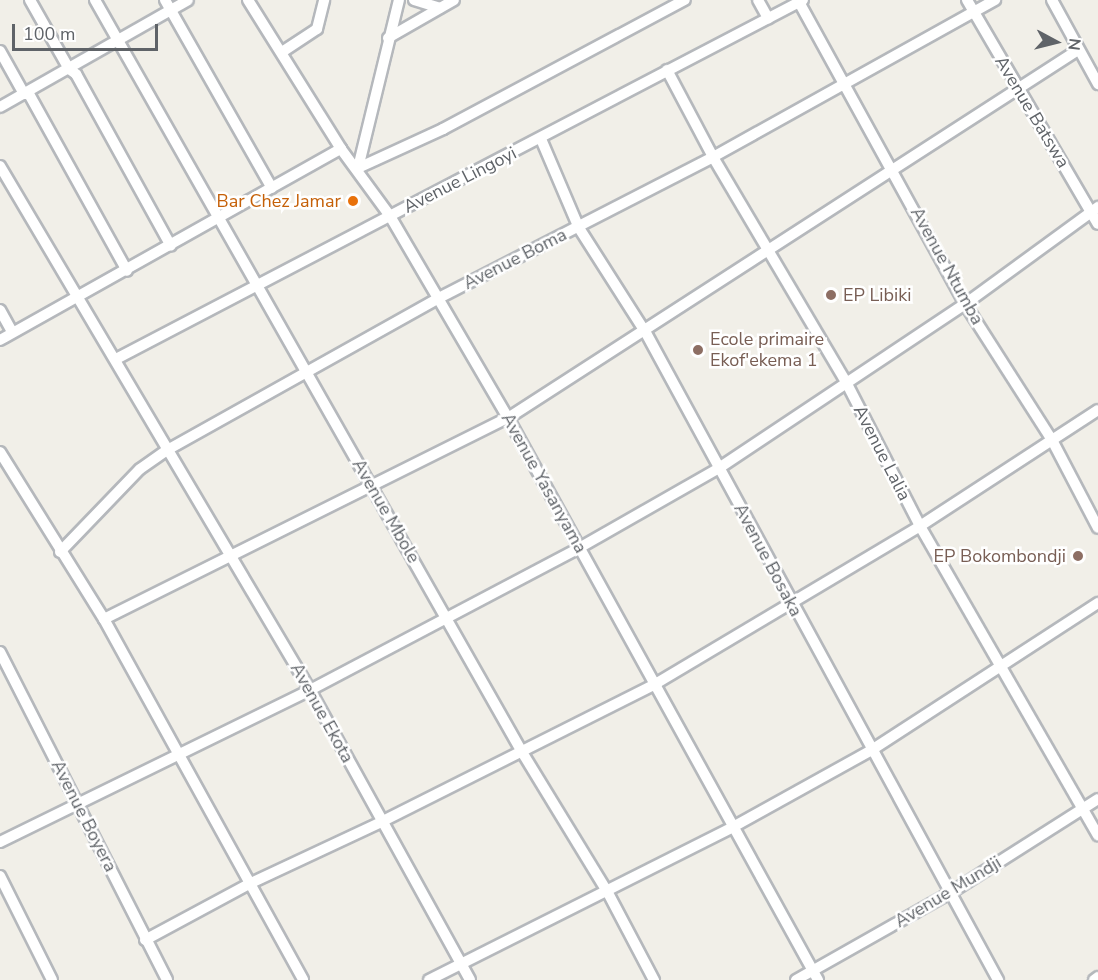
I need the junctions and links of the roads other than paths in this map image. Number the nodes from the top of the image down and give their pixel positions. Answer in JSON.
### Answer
{"nodes":[{"id":1,"x":30,"y":0,"type":"edge"},
{"id":2,"x":95,"y":0,"type":"edge"},
{"id":3,"x":188,"y":0,"type":"edge"},
{"id":4,"x":248,"y":0,"type":"edge"},
{"id":5,"x":324,"y":0,"type":"edge"},
{"id":6,"x":399,"y":0,"type":"edge"},
{"id":7,"x":414,"y":0,"type":"edge"},
{"id":8,"x":454,"y":0,"type":"edge"},
{"id":9,"x":684,"y":0,"type":"edge"},
{"id":10,"x":758,"y":0,"type":"edge"},
{"id":11,"x":967,"y":0,"type":"edge"},
{"id":12,"x":995,"y":0,"type":"edge"},
{"id":13,"x":1052,"y":0,"type":"edge"},
{"id":14,"x":801,"y":1,"type":"edge"},
{"id":15,"x":168,"y":5,"type":"edge"},
{"id":16,"x":440,"y":9,"type":"junction"},
{"id":17,"x":974,"y":12,"type":"junction"},
{"id":18,"x":768,"y":18,"type":"junction"},
{"id":19,"x":388,"y":38,"type":"junction"},
{"id":20,"x":119,"y":41,"type":"junction"},
{"id":21,"x":1078,"y":50,"type":"junction"},
{"id":22,"x":0,"y":51,"type":"edge"},
{"id":23,"x":282,"y":52,"type":"junction"},
{"id":24,"x":69,"y":69,"type":"junction"},
{"id":25,"x":667,"y":70,"type":"junction"},
{"id":26,"x":843,"y":84,"type":"junction"},
{"id":27,"x":1098,"y":84,"type":"edge"},
{"id":28,"x":1017,"y":90,"type":"junction"},
{"id":29,"x":24,"y":94,"type":"junction"},
{"id":30,"x":0,"y":107,"type":"edge"},
{"id":31,"x":541,"y":139,"type":"junction"},
{"id":32,"x":341,"y":148,"type":"junction"},
{"id":33,"x":713,"y":157,"type":"junction"},
{"id":34,"x":0,"y":166,"type":"edge"},
{"id":35,"x":358,"y":168,"type":"junction"},
{"id":36,"x":894,"y":170,"type":"junction"},
{"id":37,"x":272,"y":188,"type":"junction"},
{"id":38,"x":1095,"y":209,"type":"edge"},
{"id":39,"x":390,"y":216,"type":"junction"},
{"id":40,"x":221,"y":218,"type":"junction"},
{"id":41,"x":1098,"y":224,"type":"edge"},
{"id":42,"x":579,"y":228,"type":"junction"},
{"id":43,"x":171,"y":246,"type":"junction"},
{"id":44,"x":770,"y":251,"type":"junction"},
{"id":45,"x":127,"y":271,"type":"junction"},
{"id":46,"x":257,"y":287,"type":"junction"},
{"id":47,"x":79,"y":298,"type":"junction"},
{"id":48,"x":437,"y":299,"type":"junction"},
{"id":49,"x":965,"y":304,"type":"junction"},
{"id":50,"x":0,"y":310,"type":"edge"},
{"id":51,"x":12,"y":332,"type":"junction"},
{"id":52,"x":646,"y":333,"type":"junction"},
{"id":53,"x":0,"y":340,"type":"edge"},
{"id":54,"x":116,"y":359,"type":"junction"},
{"id":55,"x":304,"y":372,"type":"junction"},
{"id":56,"x":846,"y":382,"type":"junction"},
{"id":57,"x":1098,"y":410,"type":"edge"},
{"id":58,"x":508,"y":418,"type":"junction"},
{"id":59,"x":1052,"y":440,"type":"junction"},
{"id":60,"x":169,"y":449,"type":"junction"},
{"id":61,"x":0,"y":452,"type":"edge"},
{"id":62,"x":719,"y":468,"type":"junction"},
{"id":63,"x":371,"y":486,"type":"junction"},
{"id":64,"x":920,"y":526,"type":"junction"},
{"id":65,"x":1098,"y":528,"type":"edge"},
{"id":66,"x":579,"y":548,"type":"junction"},
{"id":67,"x":60,"y":552,"type":"junction"},
{"id":68,"x":232,"y":557,"type":"junction"},
{"id":69,"x":792,"y":603,"type":"junction"},
{"id":70,"x":1098,"y":603,"type":"edge"},
{"id":71,"x":447,"y":616,"type":"junction"},
{"id":72,"x":104,"y":619,"type":"junction"},
{"id":73,"x":0,"y":652,"type":"edge"},
{"id":74,"x":1002,"y":666,"type":"junction"},
{"id":75,"x":657,"y":683,"type":"junction"},
{"id":76,"x":310,"y":690,"type":"junction"},
{"id":77,"x":870,"y":751,"type":"junction"},
{"id":78,"x":522,"y":752,"type":"junction"},
{"id":79,"x":176,"y":756,"type":"junction"},
{"id":80,"x":1098,"y":799,"type":"edge"},
{"id":81,"x":79,"y":804,"type":"junction"},
{"id":82,"x":1084,"y":808,"type":"junction"},
{"id":83,"x":381,"y":822,"type":"junction"},
{"id":84,"x":733,"y":827,"type":"junction"},
{"id":85,"x":1098,"y":835,"type":"edge"},
{"id":86,"x":0,"y":842,"type":"edge"},
{"id":87,"x":0,"y":876,"type":"edge"},
{"id":88,"x":251,"y":883,"type":"junction"},
{"id":89,"x":607,"y":891,"type":"junction"},
{"id":90,"x":950,"y":893,"type":"junction"},
{"id":91,"x":145,"y":940,"type":"junction"},
{"id":92,"x":462,"y":966,"type":"junction"},
{"id":93,"x":815,"y":976,"type":"edge"},
{"id":94,"x":1098,"y":977,"type":"edge"},
{"id":95,"x":52,"y":980,"type":"edge"},
{"id":96,"x":167,"y":980,"type":"edge"},
{"id":97,"x":303,"y":980,"type":"edge"},
{"id":98,"x":429,"y":980,"type":"edge"},
{"id":99,"x":470,"y":980,"type":"edge"},
{"id":100,"x":654,"y":980,"type":"edge"},
{"id":101,"x":796,"y":980,"type":"edge"},
{"id":102,"x":998,"y":980,"type":"edge"},
{"id":103,"x":1094,"y":980,"type":"edge"}],
"edges":[{"from":1,"to":24,"type":"street"},
{"from":2,"to":20,"type":"street","name":"Avenue Mbole"},
{"from":3,"to":15,"type":"street"},
{"from":4,"to":23,"type":"street","name":"Avenue Yasanyama"},
{"from":5,"to":23,"type":"street"},
{"from":6,"to":19,"type":"street"},
{"from":7,"to":16,"type":"street"},
{"from":8,"to":16,"type":"street"},
{"from":9,"to":35,"type":"street"},
{"from":10,"to":18,"type":"street"},
{"from":11,"to":17,"type":"street","name":"Avenue Batswa"},
{"from":12,"to":17,"type":"street","name":"Avenue Boma"},
{"from":13,"to":21,"type":"street"},
{"from":14,"to":18,"type":"street","name":"Avenue Lingoyi"},
{"from":14,"to":26,"type":"street","name":"Avenue Ntumba"},
{"from":15,"to":20,"type":"street"},
{"from":15,"to":37,"type":"street"},
{"from":16,"to":19,"type":"street"},
{"from":17,"to":26,"type":"street","name":"Avenue Boma"},
{"from":17,"to":28,"type":"street","name":"Avenue Batswa"},
{"from":18,"to":25,"type":"street","name":"Avenue Lingoyi"},
{"from":19,"to":35,"type":"street"},
{"from":20,"to":24,"type":"street"},
{"from":20,"to":40,"type":"street","name":"Avenue Mbole"},
{"from":21,"to":27,"type":"street"},
{"from":21,"to":28,"type":"street"},
{"from":22,"to":29,"type":"street"},
{"from":23,"to":32,"type":"street","name":"Avenue Yasanyama"},
{"from":24,"to":29,"type":"street"},
{"from":24,"to":43,"type":"street"},
{"from":25,"to":31,"type":"street","name":"Avenue Lingoyi"},
{"from":25,"to":33,"type":"street","name":"Avenue Lalia"},
{"from":26,"to":33,"type":"street","name":"Avenue Boma"},
{"from":26,"to":36,"type":"street","name":"Avenue Ntumba"},
{"from":28,"to":36,"type":"street"},
{"from":28,"to":38,"type":"street","name":"Avenue Batswa"},
{"from":29,"to":30,"type":"street"},
{"from":29,"to":45,"type":"street"},
{"from":31,"to":39,"type":"street","name":"Avenue Lingoyi"},
{"from":31,"to":42,"type":"street","name":"Avenue Bosaka"},
{"from":32,"to":35,"type":"street","name":"Avenue Yasanyama"},
{"from":32,"to":37,"type":"street"},
{"from":33,"to":42,"type":"street","name":"Avenue Boma"},
{"from":33,"to":44,"type":"street","name":"Avenue Lalia"},
{"from":34,"to":47,"type":"street","name":"Avenue Ekota"},
{"from":35,"to":39,"type":"street","name":"Avenue Yasanyama"},
{"from":36,"to":44,"type":"street"},
{"from":36,"to":49,"type":"street","name":"Avenue Ntumba"},
{"from":37,"to":40,"type":"street"},
{"from":38,"to":41,"type":"street","name":"Avenue Batswa"},
{"from":38,"to":49,"type":"street"},
{"from":39,"to":46,"type":"street","name":"Avenue Lingoyi"},
{"from":39,"to":48,"type":"street","name":"Avenue Yasanyama"},
{"from":40,"to":43,"type":"street"},
{"from":40,"to":46,"type":"street","name":"Avenue Mbole"},
{"from":42,"to":48,"type":"street","name":"Avenue Boma"},
{"from":42,"to":52,"type":"street","name":"Avenue Bosaka"},
{"from":43,"to":45,"type":"street"},
{"from":44,"to":52,"type":"street"},
{"from":44,"to":56,"type":"street","name":"Avenue Lalia"},
{"from":45,"to":47,"type":"street"},
{"from":46,"to":54,"type":"street","name":"Avenue Lingoyi"},
{"from":46,"to":55,"type":"street","name":"Avenue Mbole"},
{"from":47,"to":51,"type":"street"},
{"from":47,"to":54,"type":"street","name":"Avenue Ekota"},
{"from":48,"to":55,"type":"street","name":"Avenue Boma"},
{"from":48,"to":58,"type":"street","name":"Avenue Yasanyama"},
{"from":49,"to":56,"type":"street"},
{"from":49,"to":59,"type":"street","name":"Avenue Ntumba"},
{"from":50,"to":51,"type":"street"},
{"from":51,"to":53,"type":"street"},
{"from":52,"to":58,"type":"street"},
{"from":52,"to":62,"type":"street","name":"Avenue Bosaka"},
{"from":54,"to":60,"type":"street","name":"Avenue Ekota"},
{"from":55,"to":60,"type":"street","name":"Avenue Boma"},
{"from":55,"to":63,"type":"street","name":"Avenue Mbole"},
{"from":56,"to":62,"type":"street"},
{"from":56,"to":64,"type":"street","name":"Avenue Lalia"},
{"from":57,"to":59,"type":"street"},
{"from":58,"to":63,"type":"street"},
{"from":58,"to":66,"type":"street","name":"Avenue Yasanyama"},
{"from":59,"to":64,"type":"street"},
{"from":59,"to":65,"type":"street","name":"Avenue Ntumba"},
{"from":60,"to":67,"type":"street","name":"Avenue Boma"},
{"from":60,"to":68,"type":"street","name":"Avenue Ekota"},
{"from":61,"to":67,"type":"street"},
{"from":62,"to":66,"type":"street"},
{"from":62,"to":69,"type":"street","name":"Avenue Bosaka"},
{"from":63,"to":68,"type":"street"},
{"from":63,"to":71,"type":"street","name":"Avenue Mbole"},
{"from":64,"to":69,"type":"street"},
{"from":64,"to":74,"type":"street","name":"Avenue Lalia"},
{"from":66,"to":71,"type":"street"},
{"from":66,"to":75,"type":"street","name":"Avenue Yasanyama"},
{"from":67,"to":72,"type":"street"},
{"from":68,"to":72,"type":"street"},
{"from":68,"to":76,"type":"street","name":"Avenue Ekota"},
{"from":69,"to":75,"type":"street"},
{"from":69,"to":77,"type":"street","name":"Avenue Bosaka"},
{"from":70,"to":74,"type":"street"},
{"from":71,"to":76,"type":"street"},
{"from":71,"to":78,"type":"street","name":"Avenue Mbole"},
{"from":72,"to":79,"type":"street"},
{"from":73,"to":81,"type":"street","name":"Avenue Boyera"},
{"from":74,"to":77,"type":"street"},
{"from":74,"to":82,"type":"street","name":"Avenue Lalia"},
{"from":75,"to":78,"type":"street"},
{"from":75,"to":84,"type":"street","name":"Avenue Yasanyama"},
{"from":76,"to":79,"type":"street"},
{"from":76,"to":83,"type":"street","name":"Avenue Ekota"},
{"from":77,"to":84,"type":"street"},
{"from":77,"to":90,"type":"street","name":"Avenue Bosaka"},
{"from":78,"to":83,"type":"street"},
{"from":78,"to":89,"type":"street","name":"Avenue Mbole"},
{"from":79,"to":81,"type":"street"},
{"from":79,"to":88,"type":"street"},
{"from":80,"to":82,"type":"street","name":"Avenue Mundji"},
{"from":81,"to":86,"type":"street"},
{"from":81,"to":91,"type":"street","name":"Avenue Boyera"},
{"from":82,"to":85,"type":"street","name":"Avenue Lalia"},
{"from":82,"to":90,"type":"street","name":"Avenue Mundji"},
{"from":83,"to":88,"type":"street"},
{"from":83,"to":92,"type":"street","name":"Avenue Ekota"},
{"from":84,"to":89,"type":"street"},
{"from":84,"to":93,"type":"street","name":"Avenue Yasanyama"},
{"from":87,"to":95,"type":"street"},
{"from":88,"to":91,"type":"street"},
{"from":88,"to":97,"type":"street"},
{"from":89,"to":92,"type":"street"},
{"from":89,"to":100,"type":"street","name":"Avenue Mbole"},
{"from":90,"to":93,"type":"street","name":"Avenue Mundji"},
{"from":90,"to":102,"type":"street","name":"Avenue Bosaka"},
{"from":91,"to":96,"type":"street","name":"Avenue Boyera"},
{"from":92,"to":98,"type":"street"},
{"from":92,"to":99,"type":"street","name":"Avenue Ekota"},
{"from":93,"to":101,"type":"street","name":"Avenue Mundji"},
{"from":94,"to":103,"type":"street"}]}
